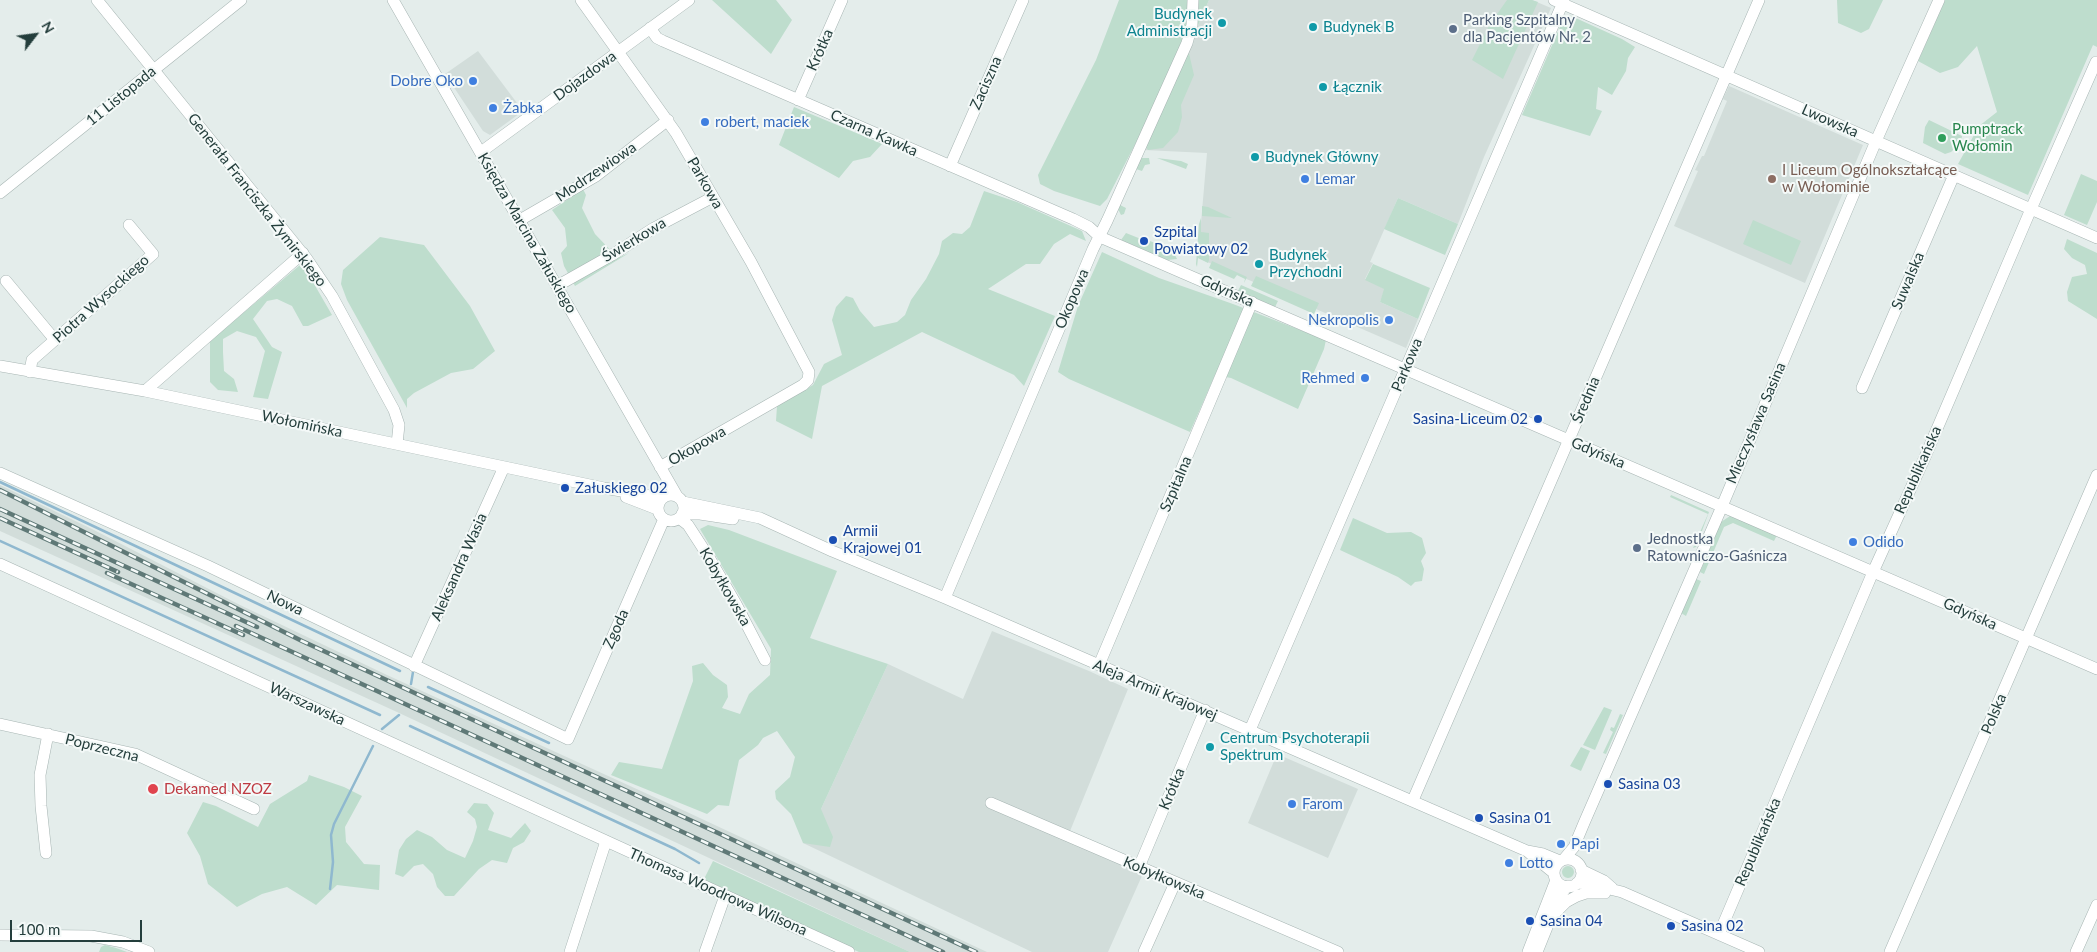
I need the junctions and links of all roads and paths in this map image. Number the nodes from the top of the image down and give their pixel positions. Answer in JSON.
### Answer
{"nodes":[{"id":1,"x":97,"y":0,"type":"edge"},
{"id":2,"x":241,"y":0,"type":"edge"},
{"id":3,"x":393,"y":0,"type":"edge"},
{"id":4,"x":581,"y":0,"type":"edge"},
{"id":5,"x":689,"y":0,"type":"edge"},
{"id":6,"x":842,"y":0,"type":"edge"},
{"id":7,"x":1023,"y":0,"type":"edge"},
{"id":8,"x":1194,"y":0,"type":"edge"},
{"id":9,"x":1759,"y":0,"type":"edge"},
{"id":10,"x":1939,"y":0,"type":"edge"},
{"id":11,"x":1560,"y":1,"type":"edge"},
{"id":12,"x":650,"y":28,"type":"junction"},
{"id":13,"x":618,"y":51,"type":"junction"},
{"id":14,"x":2096,"y":62,"type":"edge"},
{"id":15,"x":154,"y":70,"type":"junction"},
{"id":16,"x":1726,"y":75,"type":"junction"},
{"id":17,"x":798,"y":100,"type":"junction"},
{"id":18,"x":668,"y":120,"type":"junction"},
{"id":19,"x":1876,"y":141,"type":"junction"},
{"id":20,"x":481,"y":152,"type":"junction"},
{"id":21,"x":950,"y":166,"type":"junction"},
{"id":22,"x":1954,"y":175,"type":"junction"},
{"id":23,"x":0,"y":192,"type":"edge"},
{"id":24,"x":712,"y":197,"type":"junction"},
{"id":25,"x":2031,"y":209,"type":"junction"},
{"id":26,"x":520,"y":220,"type":"junction"},
{"id":27,"x":129,"y":225,"type":"dead end"},
{"id":28,"x":1100,"y":237,"type":"junction"},
{"id":29,"x":2097,"y":238,"type":"edge"},
{"id":30,"x":303,"y":253,"type":"junction"},
{"id":31,"x":6,"y":281,"type":"dead end"},
{"id":32,"x":557,"y":286,"type":"junction"},
{"id":33,"x":1252,"y":302,"type":"junction"},
{"id":34,"x":55,"y":340,"type":"junction"},
{"id":35,"x":0,"y":366,"type":"edge"},
{"id":36,"x":1406,"y":368,"type":"junction"},
{"id":37,"x":30,"y":372,"type":"junction"},
{"id":38,"x":809,"y":377,"type":"joint"},
{"id":39,"x":1862,"y":388,"type":"dead end"},
{"id":40,"x":145,"y":391,"type":"junction"},
{"id":41,"x":1568,"y":440,"type":"junction"},
{"id":42,"x":397,"y":444,"type":"junction"},
{"id":43,"x":504,"y":467,"type":"junction"},
{"id":44,"x":660,"y":467,"type":"junction"},
{"id":45,"x":0,"y":473,"type":"edge"},
{"id":46,"x":2097,"y":475,"type":"edge"},
{"id":47,"x":604,"y":488,"type":"junction"},
{"id":48,"x":663,"y":497,"type":"junction"},
{"id":49,"x":680,"y":499,"type":"junction"},
{"id":50,"x":1722,"y":506,"type":"junction"},
{"id":51,"x":661,"y":514,"type":"junction"},
{"id":52,"x":681,"y":516,"type":"junction"},
{"id":53,"x":783,"y":529,"type":"junction"},
{"id":54,"x":0,"y":564,"type":"edge"},
{"id":55,"x":1873,"y":572,"type":"junction"},
{"id":56,"x":945,"y":598,"type":"junction"},
{"id":57,"x":2027,"y":639,"type":"junction"},
{"id":58,"x":765,"y":660,"type":"dead end"},
{"id":59,"x":1099,"y":665,"type":"junction"},
{"id":60,"x":414,"y":666,"type":"junction"},
{"id":61,"x":2097,"y":669,"type":"edge"},
{"id":62,"x":1205,"y":710,"type":"junction"},
{"id":63,"x":0,"y":724,"type":"edge"},
{"id":64,"x":1250,"y":730,"type":"junction"},
{"id":65,"x":48,"y":734,"type":"junction"},
{"id":66,"x":568,"y":740,"type":"joint"},
{"id":67,"x":1413,"y":800,"type":"junction"},
{"id":68,"x":992,"y":803,"type":"dead end"},
{"id":69,"x":254,"y":809,"type":"dead end"},
{"id":70,"x":610,"y":843,"type":"junction"},
{"id":71,"x":1527,"y":851,"type":"junction"},
{"id":72,"x":46,"y":853,"type":"dead end"},
{"id":73,"x":1570,"y":863,"type":"junction"},
{"id":74,"x":1139,"y":867,"type":"junction"},
{"id":75,"x":1555,"y":876,"type":"junction"},
{"id":76,"x":1175,"y":883,"type":"junction"},
{"id":77,"x":1572,"y":885,"type":"junction"},
{"id":78,"x":1618,"y":891,"type":"junction"},
{"id":79,"x":725,"y":896,"type":"junction"},
{"id":80,"x":2097,"y":905,"type":"edge"},
{"id":81,"x":1552,"y":916,"type":"junction"},
{"id":82,"x":0,"y":934,"type":"edge"},
{"id":83,"x":1719,"y":934,"type":"junction"},
{"id":84,"x":149,"y":952,"type":"edge"},
{"id":85,"x":570,"y":952,"type":"edge"},
{"id":86,"x":705,"y":952,"type":"edge"},
{"id":87,"x":849,"y":952,"type":"edge"},
{"id":88,"x":1144,"y":952,"type":"edge"},
{"id":89,"x":1338,"y":952,"type":"edge"},
{"id":90,"x":1528,"y":952,"type":"edge"},
{"id":91,"x":1537,"y":952,"type":"edge"},
{"id":92,"x":1759,"y":952,"type":"edge"},
{"id":93,"x":1890,"y":952,"type":"edge"},
{"id":94,"x":2076,"y":952,"type":"edge"}],
"edges":[{"from":1,"to":15,"type":"street","name":"Generała Franciszka Żymirskiego"},
{"from":2,"to":15,"type":"street","name":"11 Listopada"},
{"from":3,"to":20,"type":"street","name":"Księdza Marcina Załuskiego"},
{"from":4,"to":13,"type":"street","name":"Parkowa"},
{"from":5,"to":12,"type":"street","name":"Dojazdowa"},
{"from":6,"to":17,"type":"street","name":"Krótka"},
{"from":7,"to":21,"type":"street","name":"Zaciszna"},
{"from":8,"to":28,"type":"street","name":"Okopowa"},
{"from":9,"to":16,"type":"street","name":"Średnia"},
{"from":10,"to":19,"type":"street","name":"Mieczysława Sasina"},
{"from":11,"to":16,"type":"street","name":"Lwowska"},
{"from":11,"to":36,"type":"street","name":"Parkowa"},
{"from":12,"to":13,"type":"street","name":"Dojazdowa"},
{"from":12,"to":17,"type":"street","name":"Czarna Kawka"},
{"from":13,"to":18,"type":"street","name":"Parkowa"},
{"from":13,"to":20,"type":"street","name":"Dojazdowa"},
{"from":14,"to":25,"type":"street","name":"Republikańska"},
{"from":15,"to":23,"type":"street","name":"11 Listopada"},
{"from":15,"to":30,"type":"street","name":"Generała Franciszka Żymirskiego"},
{"from":16,"to":19,"type":"street","name":"Lwowska"},
{"from":16,"to":41,"type":"street","name":"Średnia"},
{"from":17,"to":21,"type":"street","name":"Czarna Kawka"},
{"from":18,"to":24,"type":"street","name":"Parkowa"},
{"from":18,"to":26,"type":"street","name":"Modrzewiowa"},
{"from":19,"to":22,"type":"street","name":"Lwowska"},
{"from":19,"to":50,"type":"street","name":"Mieczysława Sasina"},
{"from":20,"to":26,"type":"street","name":"Księdza Marcina Załuskiego"},
{"from":21,"to":28,"type":"street","name":"Czarna Kawka"},
{"from":22,"to":25,"type":"street","name":"Lwowska"},
{"from":22,"to":39,"type":"street","name":"Suwalska"},
{"from":24,"to":32,"type":"street","name":"Świerkowa"},
{"from":24,"to":38,"type":"street","name":"Parkowa"},
{"from":25,"to":29,"type":"street","name":"Lwowska"},
{"from":25,"to":55,"type":"street","name":"Republikańska"},
{"from":26,"to":32,"type":"street","name":"Księdza Marcina Załuskiego"},
{"from":27,"to":34,"type":"street","name":"Piotra Wysockiego"},
{"from":28,"to":33,"type":"street","name":"Gdyńska"},
{"from":28,"to":56,"type":"street","name":"Okopowa"},
{"from":30,"to":40,"type":"street"},
{"from":30,"to":42,"type":"street","name":"Generała Franciszka Żymirskiego"},
{"from":31,"to":34,"type":"street"},
{"from":32,"to":44,"type":"street","name":"Księdza Marcina Załuskiego"},
{"from":33,"to":36,"type":"street","name":"Gdyńska"},
{"from":33,"to":59,"type":"street","name":"Szpitalna"},
{"from":34,"to":37,"type":"street","name":"Piotra Wysockiego"},
{"from":35,"to":37,"type":"street","name":"Wołomińska"},
{"from":36,"to":41,"type":"street","name":"Gdyńska"},
{"from":36,"to":64,"type":"street","name":"Parkowa"},
{"from":37,"to":40,"type":"street","name":"Wołomińska"},
{"from":38,"to":44,"type":"street","name":"Okopowa"},
{"from":40,"to":42,"type":"street","name":"Wołomińska"},
{"from":41,"to":50,"type":"street","name":"Gdyńska"},
{"from":41,"to":67,"type":"street","name":"Średnia"},
{"from":42,"to":43,"type":"street","name":"Wołomińska"},
{"from":43,"to":47,"type":"street","name":"Wołomińska"},
{"from":43,"to":60,"type":"street","name":"Aleksandra Wasia"},
{"from":44,"to":48,"type":"street","name":"Księdza Marcina Załuskiego"},
{"from":44,"to":49,"type":"street","name":"Księdza Marcina Załuskiego"},
{"from":45,"to":60,"type":"street","name":"Nowa"},
{"from":46,"to":57,"type":"street","name":"Polska"},
{"from":47,"to":48,"type":"street","name":"Wołomińska"},
{"from":47,"to":51,"type":"street","name":"Wołomińska"},
{"from":48,"to":49,"type":"street","name":"Wołomińska"},
{"from":48,"to":51,"type":"street","name":"Zgoda"},
{"from":49,"to":52,"type":"street"},
{"from":49,"to":53,"type":"street","name":"Aleja Armii Krajowej"},
{"from":50,"to":55,"type":"street","name":"Gdyńska"},
{"from":50,"to":73,"type":"street","name":"Mieczysława Sasina"},
{"from":51,"to":52,"type":"street","name":"Aleja Armii Krajowej"},
{"from":51,"to":66,"type":"street","name":"Zgoda"},
{"from":52,"to":53,"type":"street","name":"Aleja Armii Krajowej"},
{"from":52,"to":58,"type":"street","name":"Kobyłkowska"},
{"from":53,"to":56,"type":"street","name":"Aleja Armii Krajowej"},
{"from":54,"to":70,"type":"street","name":"Warszawska"},
{"from":55,"to":57,"type":"street","name":"Gdyńska"},
{"from":55,"to":83,"type":"street","name":"Republikańska"},
{"from":56,"to":59,"type":"street","name":"Aleja Armii Krajowej"},
{"from":57,"to":61,"type":"street","name":"Gdyńska"},
{"from":57,"to":93,"type":"street","name":"Polska"},
{"from":59,"to":62,"type":"street","name":"Aleja Armii Krajowej"},
{"from":60,"to":66,"type":"street","name":"Nowa"},
{"from":62,"to":64,"type":"street","name":"Aleja Armii Krajowej"},
{"from":62,"to":74,"type":"street","name":"Krótka"},
{"from":63,"to":65,"type":"street","name":"Poprzeczna"},
{"from":64,"to":67,"type":"street","name":"Aleja Armii Krajowej"},
{"from":65,"to":69,"type":"street","name":"Poprzeczna"},
{"from":65,"to":72,"type":"street"},
{"from":67,"to":71,"type":"street","name":"Aleja Armii Krajowej"},
{"from":68,"to":74,"type":"street","name":"Kobyłkowska"},
{"from":70,"to":79,"type":"street","name":"Thomasa Woodrowa Wilsona"},
{"from":70,"to":85,"type":"street"},
{"from":71,"to":73,"type":"street","name":"Aleja Armii Krajowej"},
{"from":71,"to":75,"type":"street","name":"Aleja Armii Krajowej"},
{"from":73,"to":75,"type":"street"},
{"from":73,"to":77,"type":"street"},
{"from":73,"to":78,"type":"street","name":"Aleja Armii Krajowej"},
{"from":74,"to":76,"type":"street","name":"Kobyłkowska"},
{"from":75,"to":77,"type":"street"},
{"from":75,"to":90,"type":"street"},
{"from":76,"to":88,"type":"street"},
{"from":76,"to":89,"type":"street","name":"Kobyłkowska"},
{"from":77,"to":78,"type":"street","name":"Aleja Armii Krajowej"},
{"from":77,"to":81,"type":"street"},
{"from":78,"to":81,"type":"street"},
{"from":78,"to":83,"type":"street","name":"Aleja Armii Krajowej"},
{"from":79,"to":86,"type":"street"},
{"from":79,"to":87,"type":"street","name":"Thomasa Woodrowa Wilsona"},
{"from":80,"to":94,"type":"street"},
{"from":81,"to":91,"type":"street"},
{"from":82,"to":84,"type":"street"},
{"from":83,"to":92,"type":"street","name":"Aleja Armii Krajowej"}]}
